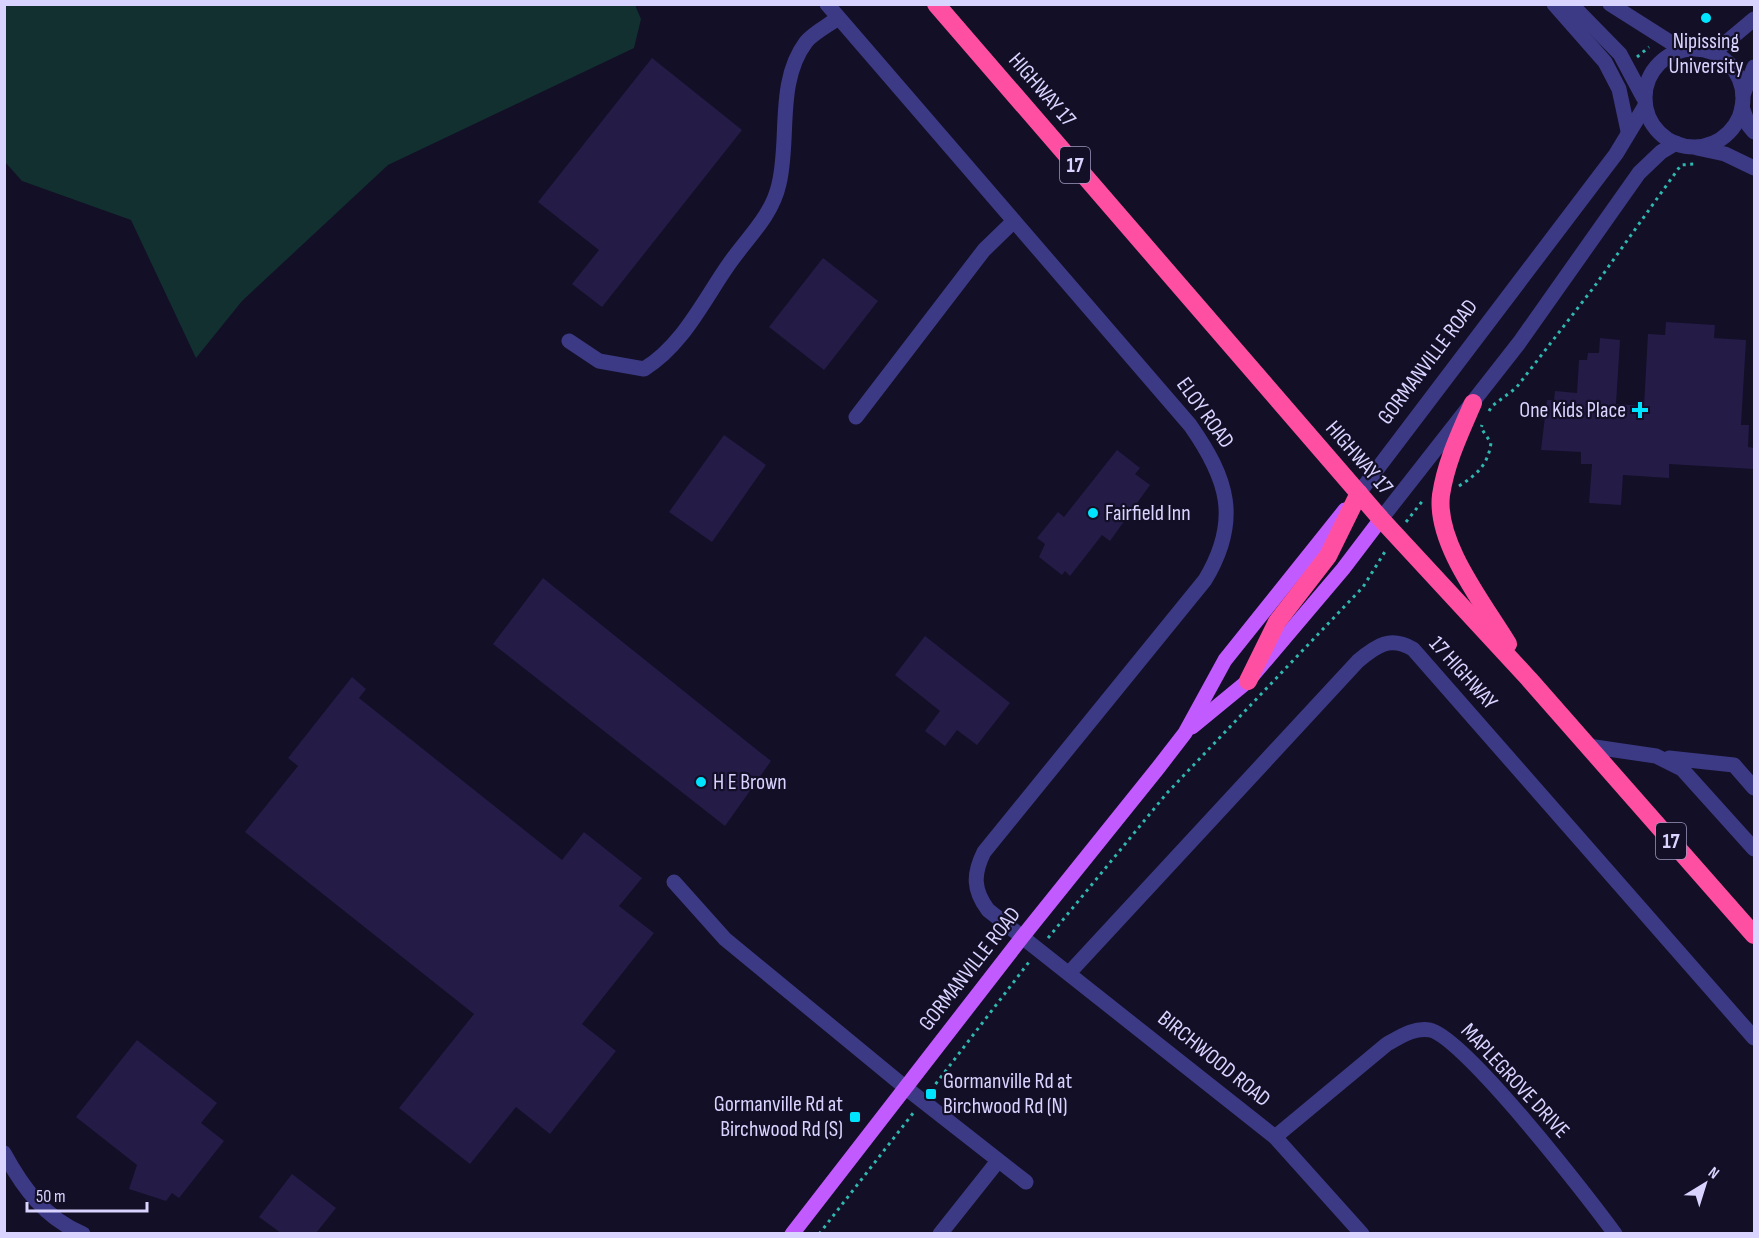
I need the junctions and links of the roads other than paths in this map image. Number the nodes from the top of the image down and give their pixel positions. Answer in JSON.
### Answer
{"nodes":[{"id":1,"x":827,"y":4,"type":"edge"},
{"id":2,"x":936,"y":4,"type":"edge"},
{"id":3,"x":1554,"y":4,"type":"edge"},
{"id":4,"x":1571,"y":4,"type":"edge"},
{"id":5,"x":1610,"y":4,"type":"edge"},
{"id":6,"x":838,"y":18,"type":"junction"},
{"id":7,"x":1755,"y":19,"type":"edge"},
{"id":8,"x":1697,"y":49,"type":"junction"},
{"id":9,"x":1755,"y":67,"type":"edge"},
{"id":10,"x":1644,"y":101,"type":"junction"},
{"id":11,"x":1743,"y":101,"type":"junction"},
{"id":12,"x":1628,"y":131,"type":"junction"},
{"id":13,"x":1755,"y":132,"type":"edge"},
{"id":14,"x":1676,"y":143,"type":"junction"},
{"id":15,"x":1695,"y":148,"type":"junction"},
{"id":16,"x":1755,"y":168,"type":"edge"},
{"id":17,"x":1014,"y":221,"type":"junction"},
{"id":18,"x":569,"y":341,"type":"dead end"},
{"id":19,"x":1481,"y":408,"type":"junction"},
{"id":20,"x":856,"y":417,"type":"dead end"},
{"id":21,"x":1359,"y":493,"type":"junction"},
{"id":22,"x":1381,"y":519,"type":"junction"},
{"id":23,"x":1529,"y":679,"type":"junction"},
{"id":24,"x":1248,"y":681,"type":"junction"},
{"id":25,"x":1185,"y":733,"type":"junction"},
{"id":26,"x":1588,"y":746,"type":"junction"},
{"id":27,"x":1656,"y":756,"type":"junction"},
{"id":28,"x":1755,"y":789,"type":"edge"},
{"id":29,"x":1755,"y":849,"type":"edge"},
{"id":30,"x":674,"y":882,"type":"dead end"},
{"id":31,"x":1755,"y":935,"type":"edge"},
{"id":32,"x":1023,"y":936,"type":"junction"},
{"id":33,"x":1070,"y":972,"type":"junction"},
{"id":34,"x":1755,"y":1038,"type":"edge"},
{"id":35,"x":906,"y":1088,"type":"junction"},
{"id":36,"x":1275,"y":1137,"type":"junction"},
{"id":37,"x":4,"y":1153,"type":"edge"},
{"id":38,"x":998,"y":1161,"type":"junction"},
{"id":39,"x":1026,"y":1182,"type":"dead end"},
{"id":40,"x":83,"y":1233,"type":"edge"},
{"id":41,"x":792,"y":1233,"type":"edge"},
{"id":42,"x":940,"y":1233,"type":"edge"},
{"id":43,"x":1362,"y":1233,"type":"edge"},
{"id":44,"x":1615,"y":1233,"type":"edge"}],
"edges":[{"from":1,"to":6,"type":"street","name":"ELOY ROAD"},
{"from":2,"to":21,"type":"highway","name":"HIGHWAY 17","number":"17"},
{"from":3,"to":12,"type":"street"},
{"from":4,"to":10,"type":"street"},
{"from":5,"to":8,"type":"street"},
{"from":6,"to":17,"type":"street","name":"ELOY ROAD"},
{"from":6,"to":18,"type":"street"},
{"from":7,"to":8,"type":"street"},
{"from":8,"to":10,"type":"street"},
{"from":8,"to":11,"type":"street"},
{"from":9,"to":11,"type":"street"},
{"from":10,"to":12,"type":"street","name":"GORMANVILLE ROAD"},
{"from":10,"to":14,"type":"street"},
{"from":11,"to":13,"type":"street"},
{"from":11,"to":15,"type":"street"},
{"from":12,"to":21,"type":"street","name":"GORMANVILLE ROAD"},
{"from":14,"to":15,"type":"street"},
{"from":14,"to":19,"type":"street","name":"GORMANVILLE ROAD"},
{"from":15,"to":16,"type":"street"},
{"from":17,"to":20,"type":"street"},
{"from":17,"to":32,"type":"street","name":"ELOY ROAD"},
{"from":19,"to":22,"type":"street","name":"GORMANVILLE ROAD"},
{"from":19,"to":23,"type":"highway"},
{"from":21,"to":22,"type":"highway","name":"HIGHWAY 17","number":"17"},
{"from":21,"to":24,"type":"highway"},
{"from":21,"to":25,"type":"main road","name":"GORMANVILLE ROAD"},
{"from":22,"to":23,"type":"highway","name":"HIGHWAY 17","number":"17"},
{"from":22,"to":24,"type":"main road","name":"GORMANVILLE ROAD"},
{"from":23,"to":26,"type":"highway","name":"HIGHWAY 17","number":"17"},
{"from":24,"to":25,"type":"main road","name":"GORMANVILLE ROAD"},
{"from":25,"to":32,"type":"main road","name":"GORMANVILLE ROAD"},
{"from":26,"to":27,"type":"street"},
{"from":26,"to":31,"type":"highway","name":"HIGHWAY 17","number":"17"},
{"from":27,"to":28,"type":"street"},
{"from":27,"to":29,"type":"street"},
{"from":30,"to":35,"type":"street"},
{"from":32,"to":33,"type":"street","name":"BIRCHWOOD ROAD"},
{"from":32,"to":35,"type":"main road","name":"GORMANVILLE ROAD"},
{"from":33,"to":34,"type":"street","name":"17 HIGHWAY"},
{"from":33,"to":36,"type":"street","name":"BIRCHWOOD ROAD"},
{"from":35,"to":38,"type":"street"},
{"from":35,"to":41,"type":"main road","name":"GORMANVILLE ROAD"},
{"from":36,"to":43,"type":"street","name":"BIRCHWOOD ROAD"},
{"from":36,"to":44,"type":"street","name":"MAPLEGROVE DRIVE"},
{"from":37,"to":40,"type":"street"},
{"from":38,"to":39,"type":"street"},
{"from":38,"to":42,"type":"street"}]}
